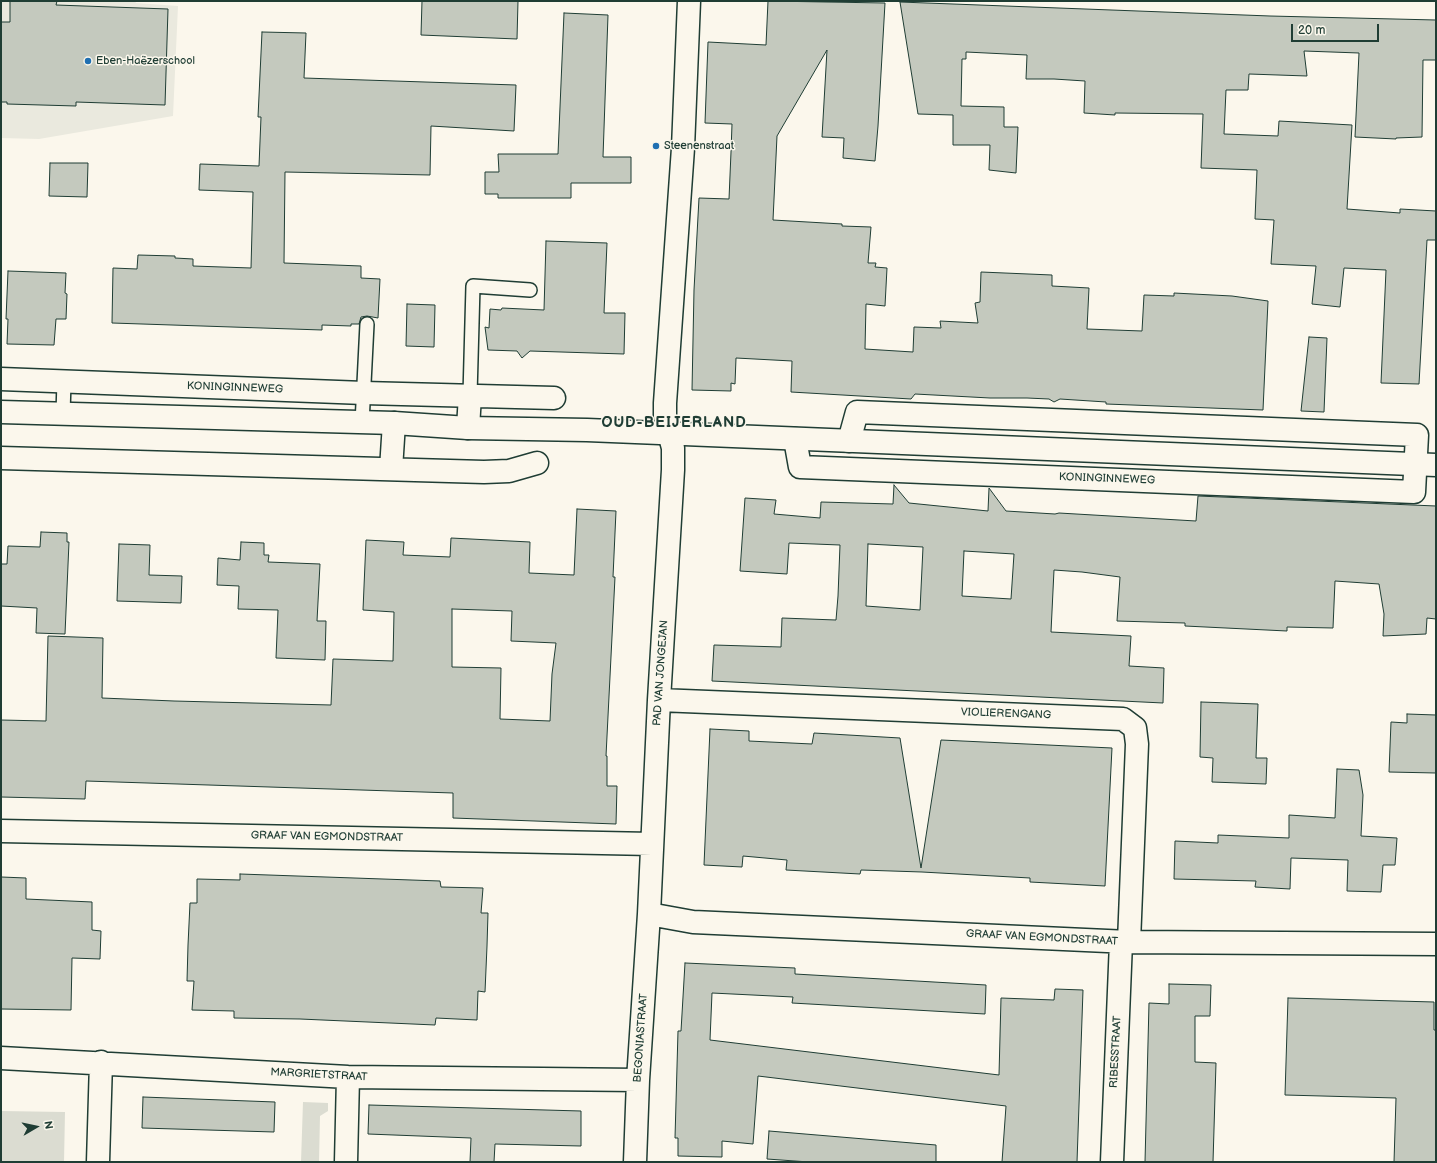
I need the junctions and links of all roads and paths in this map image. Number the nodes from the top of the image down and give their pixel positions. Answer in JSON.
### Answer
{"nodes":[{"id":1,"x":689,"y":1,"type":"edge"},
{"id":2,"x":530,"y":290,"type":"dead end"},
{"id":3,"x":367,"y":324,"type":"dead end"},
{"id":4,"x":1,"y":379,"type":"edge"},
{"id":5,"x":64,"y":381,"type":"junction"},
{"id":6,"x":364,"y":393,"type":"junction"},
{"id":7,"x":470,"y":395,"type":"junction"},
{"id":8,"x":554,"y":398,"type":"dead end"},
{"id":9,"x":1,"y":412,"type":"edge"},
{"id":10,"x":63,"y":414,"type":"junction"},
{"id":11,"x":362,"y":422,"type":"junction"},
{"id":12,"x":394,"y":423,"type":"junction"},
{"id":13,"x":468,"y":428,"type":"junction"},
{"id":14,"x":669,"y":433,"type":"junction"},
{"id":15,"x":795,"y":439,"type":"junction"},
{"id":16,"x":849,"y":441,"type":"junction"},
{"id":17,"x":1,"y":458,"type":"edge"},
{"id":18,"x":537,"y":463,"type":"dead end"},
{"id":19,"x":1426,"y":464,"type":"edge"},
{"id":20,"x":391,"y":469,"type":"junction"},
{"id":21,"x":659,"y":700,"type":"junction"},
{"id":22,"x":1,"y":830,"type":"edge"},
{"id":23,"x":652,"y":844,"type":"junction"},
{"id":24,"x":649,"y":914,"type":"junction"},
{"id":25,"x":1125,"y":942,"type":"junction"},
{"id":26,"x":1436,"y":944,"type":"edge"},
{"id":27,"x":1,"y":1058,"type":"edge"},
{"id":28,"x":101,"y":1062,"type":"junction"},
{"id":29,"x":348,"y":1077,"type":"junction"},
{"id":30,"x":638,"y":1080,"type":"junction"},
{"id":31,"x":98,"y":1162,"type":"edge"},
{"id":32,"x":346,"y":1162,"type":"edge"},
{"id":33,"x":635,"y":1162,"type":"edge"},
{"id":34,"x":1112,"y":1162,"type":"edge"}],
"edges":[{"from":1,"to":14,"type":"street"},
{"from":2,"to":7,"type":"lane"},
{"from":3,"to":6,"type":"lane"},
{"from":4,"to":5,"type":"street","name":"KONINGINNEWEG"},
{"from":5,"to":6,"type":"street","name":"KONINGINNEWEG"},
{"from":5,"to":10,"type":"lane"},
{"from":6,"to":7,"type":"street","name":"KONINGINNEWEG"},
{"from":6,"to":11,"type":"lane"},
{"from":7,"to":8,"type":"street","name":"KONINGINNEWEG"},
{"from":7,"to":13,"type":"street"},
{"from":9,"to":10,"type":"street"},
{"from":10,"to":11,"type":"street"},
{"from":11,"to":12,"type":"street"},
{"from":12,"to":13,"type":"street"},
{"from":12,"to":20,"type":"street"},
{"from":13,"to":14,"type":"street"},
{"from":14,"to":15,"type":"street"},
{"from":14,"to":21,"type":"street","name":"PAD VAN JONGEJAN"},
{"from":15,"to":16,"type":"street"},
{"from":15,"to":19,"type":"street","name":"KONINGINNEWEG"},
{"from":16,"to":19,"type":"street"},
{"from":16,"to":19,"type":"street","name":"KONINGINNEWEG"},
{"from":17,"to":20,"type":"street"},
{"from":18,"to":20,"type":"street"},
{"from":21,"to":23,"type":"street","name":"PAD VAN JONGEJAN"},
{"from":21,"to":25,"type":"street","name":"VIOLIERENGANG"},
{"from":22,"to":23,"type":"street","name":"GRAAF VAN EGMONDSTRAAT"},
{"from":23,"to":24,"type":"street","name":"PAD VAN JONGEJAN"},
{"from":24,"to":25,"type":"street","name":"GRAAF VAN EGMONDSTRAAT"},
{"from":24,"to":30,"type":"street","name":"BEGONIASTRAAT"},
{"from":25,"to":26,"type":"street","name":"GRAAF VAN EGMONDSTRAAT"},
{"from":25,"to":34,"type":"street","name":"RIBESSTRAAT"},
{"from":27,"to":28,"type":"street","name":"MARGRIETSTRAAT"},
{"from":28,"to":29,"type":"street","name":"MARGRIETSTRAAT"},
{"from":28,"to":31,"type":"street"},
{"from":29,"to":30,"type":"street","name":"MARGRIETSTRAAT"},
{"from":29,"to":32,"type":"street"},
{"from":30,"to":33,"type":"street","name":"BEGONIASTRAAT"}]}
